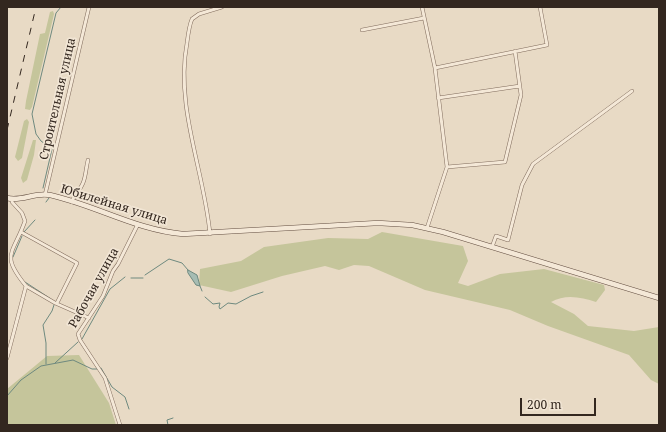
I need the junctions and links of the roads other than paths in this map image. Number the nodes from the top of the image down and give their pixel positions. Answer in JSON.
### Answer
{"nodes":[{"id":1,"x":89,"y":7,"type":"edge"},
{"id":2,"x":222,"y":7,"type":"edge"},
{"id":3,"x":422,"y":7,"type":"edge"},
{"id":4,"x":540,"y":7,"type":"edge"},
{"id":5,"x":424,"y":18,"type":"junction"},
{"id":6,"x":362,"y":30,"type":"dead end"},
{"id":7,"x":515,"y":52,"type":"junction"},
{"id":8,"x":435,"y":68,"type":"junction"},
{"id":9,"x":520,"y":86,"type":"junction"},
{"id":10,"x":632,"y":91,"type":"dead end"},
{"id":11,"x":438,"y":98,"type":"junction"},
{"id":12,"x":88,"y":160,"type":"dead end"},
{"id":13,"x":447,"y":167,"type":"junction"},
{"id":14,"x":45,"y":195,"type":"junction"},
{"id":15,"x":9,"y":199,"type":"edge"},
{"id":16,"x":72,"y":202,"type":"junction"},
{"id":17,"x":138,"y":224,"type":"junction"},
{"id":18,"x":427,"y":228,"type":"junction"},
{"id":19,"x":21,"y":232,"type":"junction"},
{"id":20,"x":210,"y":234,"type":"junction"},
{"id":21,"x":492,"y":247,"type":"junction"},
{"id":22,"x":26,"y":286,"type":"junction"},
{"id":23,"x":659,"y":298,"type":"edge"},
{"id":24,"x":57,"y":303,"type":"junction"},
{"id":25,"x":89,"y":318,"type":"junction"},
{"id":26,"x":7,"y":358,"type":"edge"},
{"id":27,"x":120,"y":425,"type":"edge"}],
"edges":[{"from":1,"to":14,"type":"street","name":"Строительная улица"},
{"from":2,"to":20,"type":"street"},
{"from":3,"to":5,"type":"street"},
{"from":4,"to":7,"type":"street"},
{"from":5,"to":6,"type":"street"},
{"from":5,"to":8,"type":"street"},
{"from":7,"to":8,"type":"street"},
{"from":7,"to":9,"type":"street"},
{"from":8,"to":11,"type":"street"},
{"from":9,"to":11,"type":"street"},
{"from":9,"to":13,"type":"street"},
{"from":10,"to":21,"type":"street"},
{"from":11,"to":13,"type":"street"},
{"from":12,"to":16,"type":"street"},
{"from":13,"to":18,"type":"street"},
{"from":14,"to":15,"type":"main road","name":"Юбилейная улица"},
{"from":14,"to":16,"type":"main road","name":"Юбилейная улица"},
{"from":15,"to":19,"type":"street","name":"Юбилейная улица"},
{"from":16,"to":17,"type":"main road","name":"Юбилейная улица"},
{"from":17,"to":20,"type":"main road","name":"Юбилейная улица"},
{"from":17,"to":25,"type":"street","name":"Рабочая улица"},
{"from":18,"to":20,"type":"main road","name":"Юбилейная улица"},
{"from":18,"to":21,"type":"main road","name":"Юбилейная улица"},
{"from":19,"to":22,"type":"street","name":"Юбилейная улица"},
{"from":19,"to":24,"type":"street"},
{"from":21,"to":23,"type":"main road","name":"Юбилейная улица"},
{"from":22,"to":24,"type":"street","name":"Юбилейная улица"},
{"from":22,"to":26,"type":"street"},
{"from":24,"to":25,"type":"street","name":"Юбилейная улица"},
{"from":25,"to":27,"type":"street","name":"Рабочая улица"}]}
